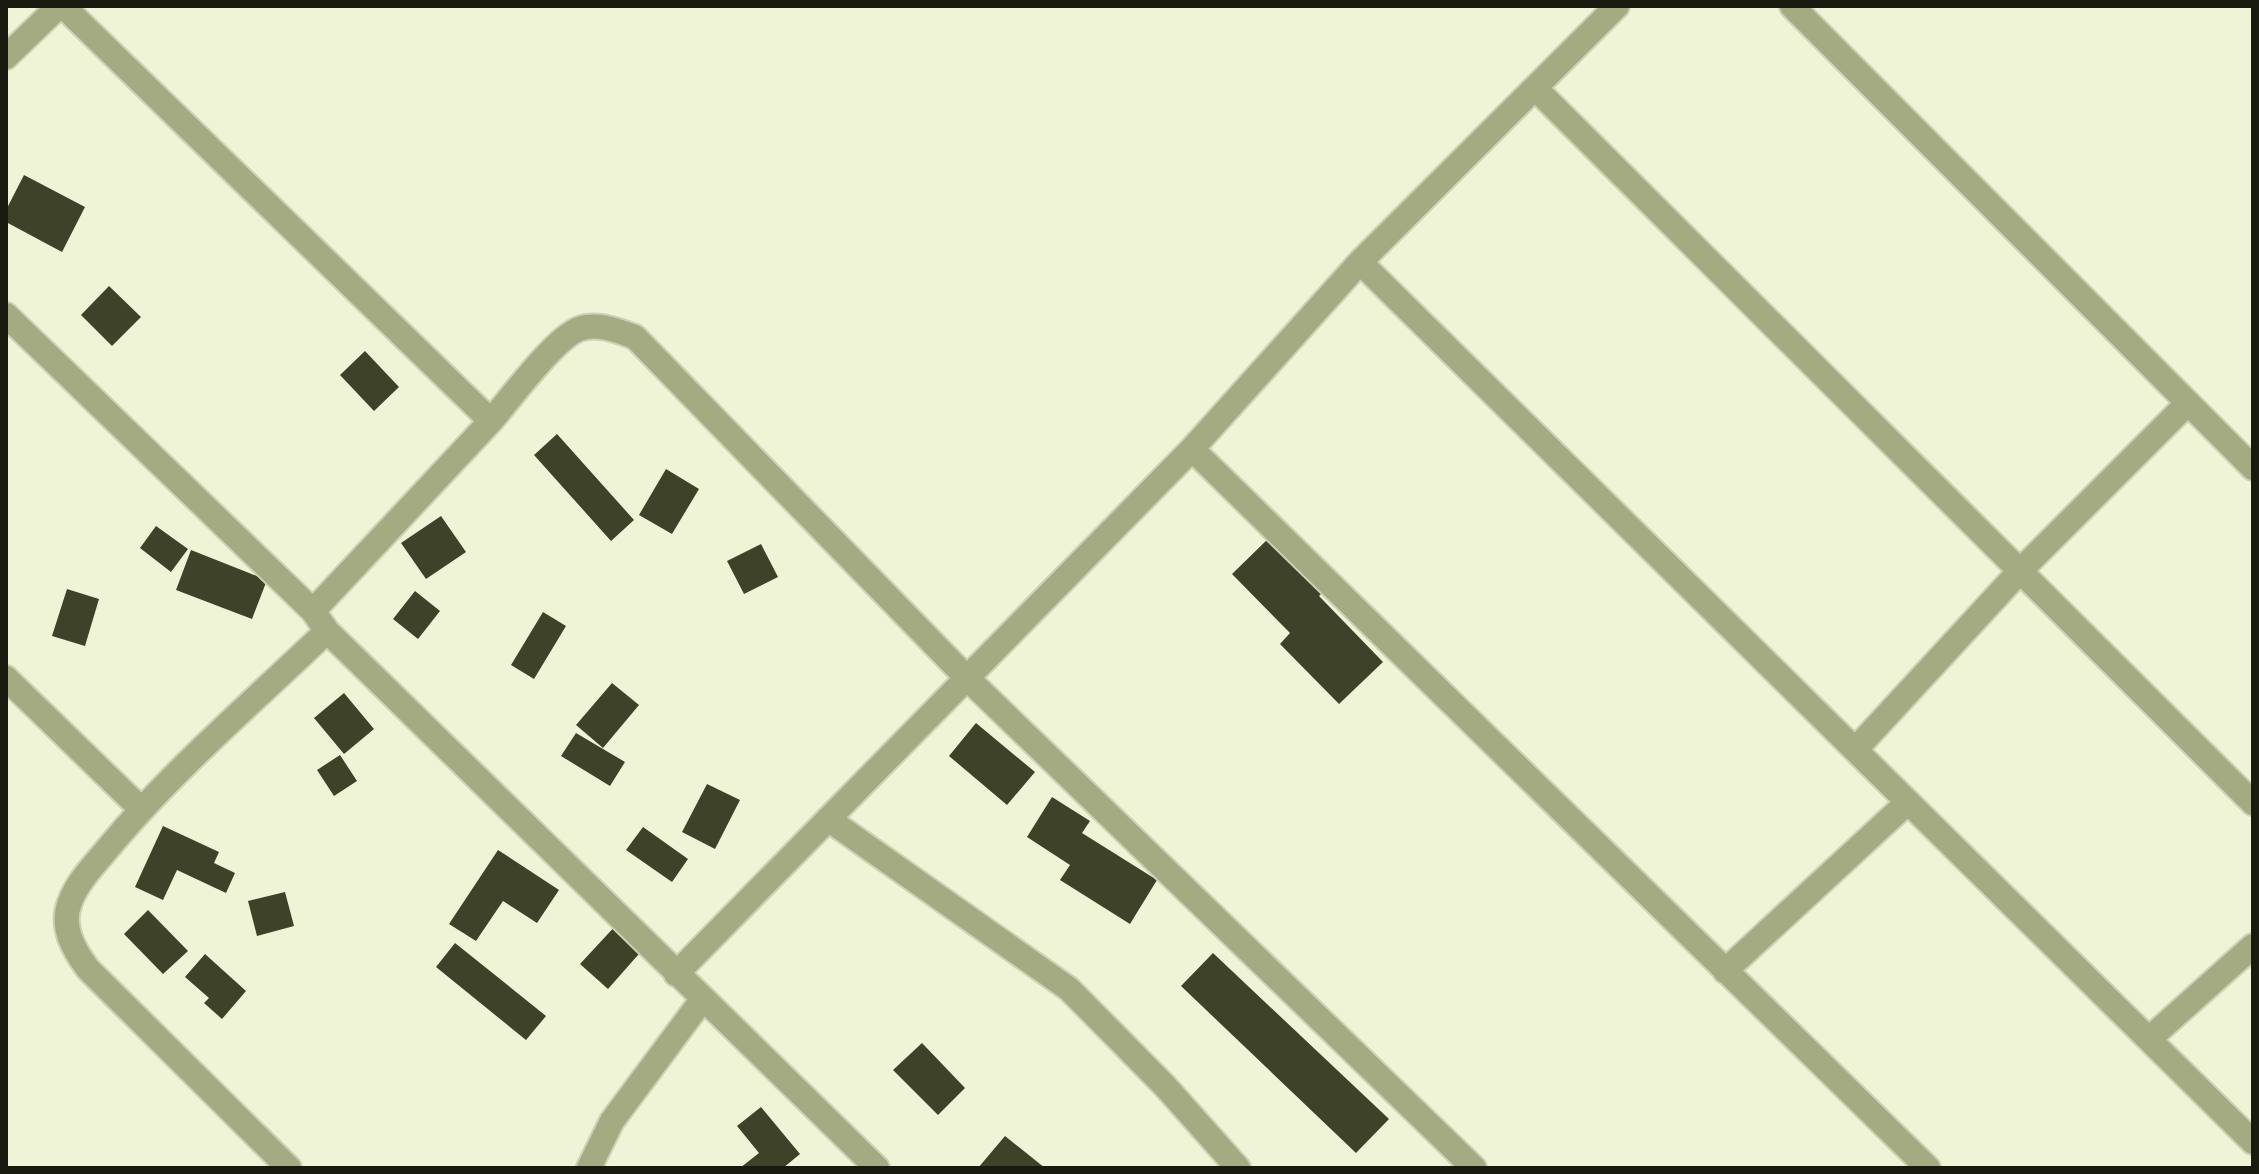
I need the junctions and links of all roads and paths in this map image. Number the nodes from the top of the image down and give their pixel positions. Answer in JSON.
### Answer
{"nodes":[{"id":1,"x":61,"y":6,"type":"edge"},
{"id":2,"x":1617,"y":6,"type":"edge"},
{"id":3,"x":1792,"y":6,"type":"edge"},
{"id":4,"x":6,"y":57,"type":"edge"},
{"id":5,"x":1535,"y":88,"type":"junction"},
{"id":6,"x":1360,"y":262,"type":"junction"},
{"id":7,"x":6,"y":315,"type":"edge"},
{"id":8,"x":2188,"y":403,"type":"junction"},
{"id":9,"x":491,"y":421,"type":"junction"},
{"id":10,"x":1192,"y":449,"type":"junction"},
{"id":11,"x":2253,"y":468,"type":"edge"},
{"id":12,"x":2020,"y":571,"type":"junction"},
{"id":13,"x":320,"y":621,"type":"junction"},
{"id":14,"x":6,"y":678,"type":"edge"},
{"id":15,"x":967,"y":678,"type":"junction"},
{"id":16,"x":1855,"y":750,"type":"junction"},
{"id":17,"x":1908,"y":802,"type":"junction"},
{"id":18,"x":2253,"y":803,"type":"edge"},
{"id":19,"x":141,"y":809,"type":"junction"},
{"id":20,"x":828,"y":819,"type":"junction"},
{"id":21,"x":2253,"y":946,"type":"edge"},
{"id":22,"x":1725,"y":971,"type":"junction"},
{"id":23,"x":676,"y":974,"type":"junction"},
{"id":24,"x":702,"y":1000,"type":"junction"},
{"id":25,"x":2149,"y":1039,"type":"junction"},
{"id":26,"x":2253,"y":1142,"type":"edge"},
{"id":27,"x":289,"y":1168,"type":"edge"},
{"id":28,"x":589,"y":1168,"type":"edge"},
{"id":29,"x":877,"y":1168,"type":"edge"},
{"id":30,"x":1238,"y":1168,"type":"edge"},
{"id":31,"x":1474,"y":1168,"type":"edge"},
{"id":32,"x":1928,"y":1168,"type":"edge"}],
"edges":[{"from":1,"to":4,"type":"street"},
{"from":1,"to":9,"type":"street"},
{"from":2,"to":5,"type":"street"},
{"from":3,"to":8,"type":"street"},
{"from":5,"to":6,"type":"street"},
{"from":5,"to":12,"type":"street"},
{"from":6,"to":10,"type":"street"},
{"from":6,"to":16,"type":"street"},
{"from":7,"to":13,"type":"street"},
{"from":8,"to":11,"type":"street"},
{"from":8,"to":12,"type":"street"},
{"from":9,"to":13,"type":"street"},
{"from":9,"to":15,"type":"street"},
{"from":10,"to":15,"type":"street"},
{"from":10,"to":22,"type":"street"},
{"from":12,"to":16,"type":"street"},
{"from":12,"to":18,"type":"street"},
{"from":13,"to":19,"type":"street"},
{"from":13,"to":23,"type":"street"},
{"from":14,"to":19,"type":"street"},
{"from":15,"to":20,"type":"street"},
{"from":15,"to":31,"type":"street"},
{"from":16,"to":17,"type":"street"},
{"from":17,"to":22,"type":"street"},
{"from":17,"to":25,"type":"street"},
{"from":19,"to":27,"type":"street"},
{"from":20,"to":23,"type":"street"},
{"from":20,"to":30,"type":"street"},
{"from":21,"to":25,"type":"street"},
{"from":22,"to":32,"type":"street"},
{"from":23,"to":24,"type":"street"},
{"from":24,"to":28,"type":"street"},
{"from":24,"to":29,"type":"street"},
{"from":25,"to":26,"type":"street"}]}
